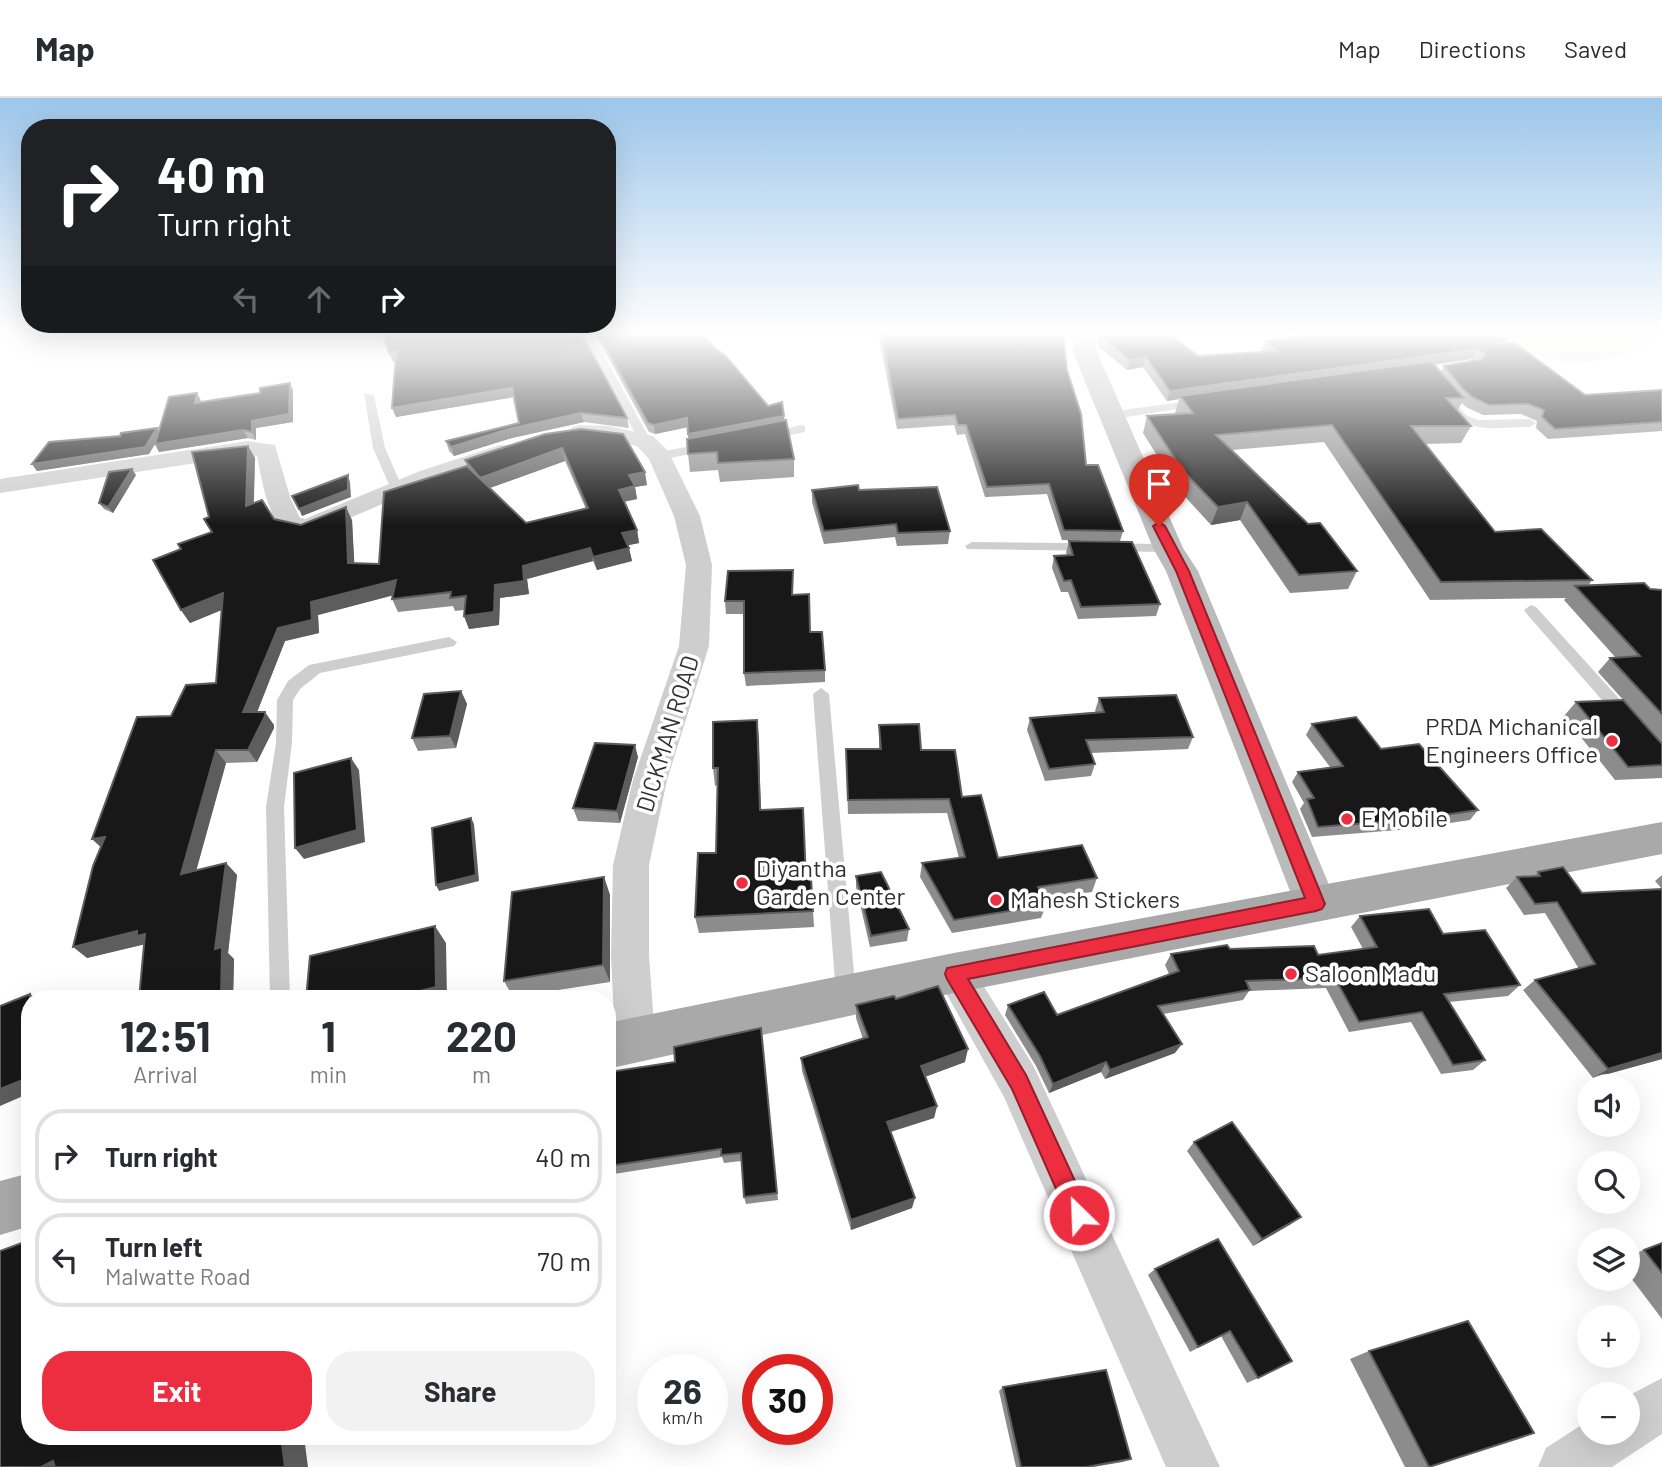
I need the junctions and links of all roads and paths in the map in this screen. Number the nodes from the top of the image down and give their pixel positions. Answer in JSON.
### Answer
{"nodes":[{"id":1,"x":368,"y":397,"type":"edge"},
{"id":2,"x":623,"y":397,"type":"edge"},
{"id":3,"x":1106,"y":397,"type":"edge"},
{"id":4,"x":1446,"y":397,"type":"edge"},
{"id":5,"x":1209,"y":402,"type":"edge"},
{"id":6,"x":1114,"y":415,"type":"junction"},
{"id":7,"x":1530,"y":423,"type":"dead end"},
{"id":8,"x":801,"y":429,"type":"dead end"},
{"id":9,"x":558,"y":436,"type":"edge"},
{"id":10,"x":753,"y":438,"type":"edge"},
{"id":11,"x":531,"y":443,"type":"edge"},
{"id":12,"x":729,"y":443,"type":"edge"},
{"id":13,"x":652,"y":448,"type":"junction"},
{"id":14,"x":0,"y":486,"type":"edge"},
{"id":15,"x":397,"y":489,"type":"junction"},
{"id":16,"x":972,"y":546,"type":"dead end"},
{"id":17,"x":1168,"y":548,"type":"junction"},
{"id":18,"x":1531,"y":610,"type":"dead end"},
{"id":19,"x":449,"y":642,"type":"dead end"},
{"id":20,"x":821,"y":694,"type":"dead end"},
{"id":21,"x":1637,"y":729,"type":"edge"},
{"id":22,"x":1662,"y":838,"type":"edge"},
{"id":23,"x":1316,"y":904,"type":"junction"},
{"id":24,"x":954,"y":974,"type":"junction"},
{"id":25,"x":279,"y":990,"type":"edge"},
{"id":26,"x":846,"y":995,"type":"junction"},
{"id":27,"x":621,"y":1043,"type":"edge"},
{"id":28,"x":21,"y":1202,"type":"edge"},
{"id":29,"x":0,"y":1208,"type":"edge"},
{"id":30,"x":1662,"y":1404,"type":"edge"},
{"id":31,"x":1640,"y":1418,"type":"edge"},
{"id":32,"x":1598,"y":1445,"type":"edge"},
{"id":33,"x":1193,"y":1467,"type":"edge"},
{"id":34,"x":1565,"y":1467,"type":"edge"}],
"edges":[{"from":1,"to":15,"type":"lane"},
{"from":2,"to":13,"type":"lane"},
{"from":3,"to":6,"type":"street"},
{"from":4,"to":7,"type":"lane"},
{"from":5,"to":6,"type":"lane"},
{"from":6,"to":17,"type":"street"},
{"from":8,"to":10,"type":"lane"},
{"from":9,"to":13,"type":"street"},
{"from":11,"to":15,"type":"street"},
{"from":12,"to":13,"type":"lane"},
{"from":13,"to":27,"type":"street","name":"DICKMAN ROAD"},
{"from":14,"to":15,"type":"street"},
{"from":16,"to":17,"type":"lane"},
{"from":17,"to":23,"type":"street"},
{"from":18,"to":21,"type":"lane"},
{"from":19,"to":25,"type":"lane"},
{"from":20,"to":26,"type":"lane"},
{"from":22,"to":23,"type":"main road"},
{"from":23,"to":24,"type":"main road"},
{"from":24,"to":26,"type":"main road"},
{"from":24,"to":33,"type":"street"},
{"from":26,"to":27,"type":"main road"},
{"from":28,"to":29,"type":"main road"},
{"from":30,"to":31,"type":"street"},
{"from":32,"to":34,"type":"street"}]}
